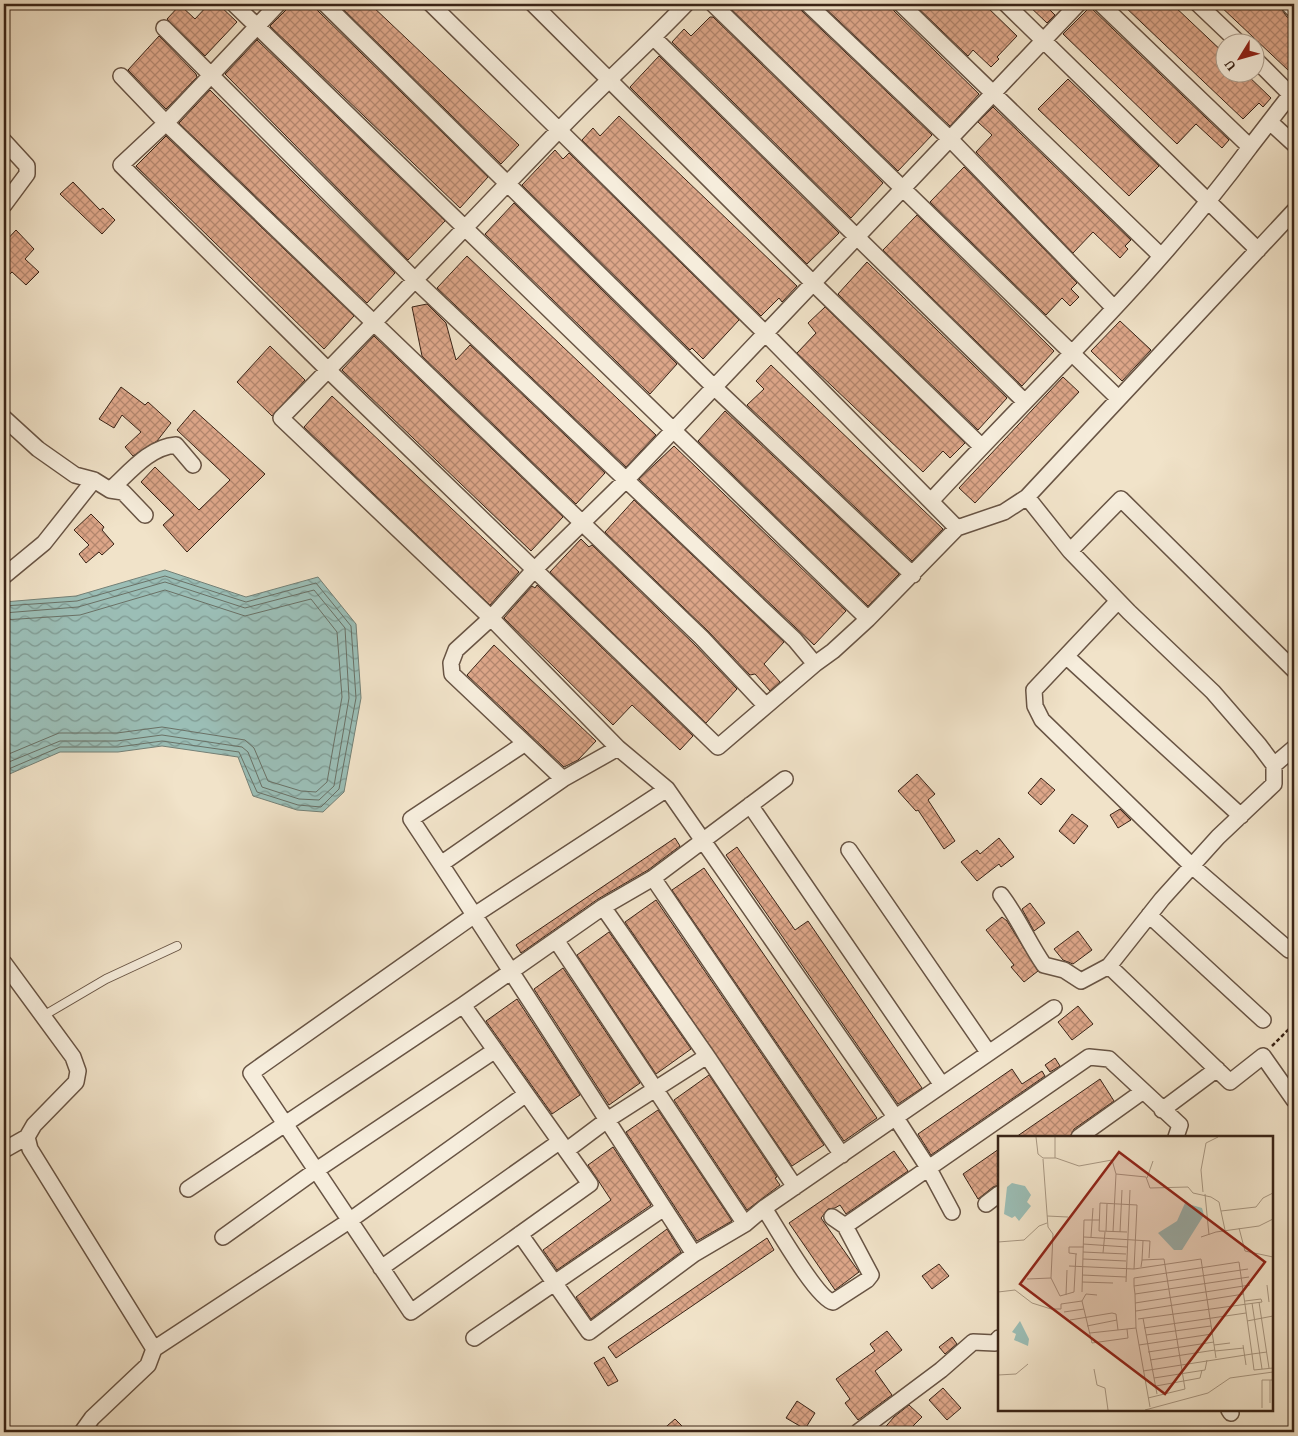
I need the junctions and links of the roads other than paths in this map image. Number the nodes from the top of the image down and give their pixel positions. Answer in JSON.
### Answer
{"nodes":[{"id":1,"x":234,"y":4,"type":"edge"},
{"id":2,"x":278,"y":4,"type":"edge"},
{"id":3,"x":325,"y":4,"type":"edge"},
{"id":4,"x":431,"y":4,"type":"edge"},
{"id":5,"x":533,"y":4,"type":"edge"},
{"id":6,"x":686,"y":4,"type":"edge"},
{"id":7,"x":712,"y":4,"type":"edge"},
{"id":8,"x":808,"y":4,"type":"edge"},
{"id":9,"x":901,"y":4,"type":"edge"},
{"id":10,"x":1006,"y":4,"type":"edge"},
{"id":11,"x":1078,"y":4,"type":"edge"},
{"id":12,"x":1101,"y":4,"type":"edge"},
{"id":13,"x":1198,"y":4,"type":"edge"},
{"id":14,"x":1288,"y":4,"type":"edge"},
{"id":15,"x":1294,"y":10,"type":"edge"},
{"id":16,"x":257,"y":26,"type":"junction"},
{"id":17,"x":164,"y":28,"type":"dead end"},
{"id":18,"x":1227,"y":32,"type":"edge"},
{"id":19,"x":654,"y":38,"type":"junction"},
{"id":20,"x":1043,"y":40,"type":"junction"},
{"id":21,"x":1266,"y":69,"type":"edge"},
{"id":22,"x":210,"y":75,"type":"junction"},
{"id":23,"x":121,"y":76,"type":"dead end"},
{"id":24,"x":608,"y":79,"type":"junction"},
{"id":25,"x":1292,"y":92,"type":"edge"},
{"id":26,"x":995,"y":94,"type":"junction"},
{"id":27,"x":1270,"y":122,"type":"junction"},
{"id":28,"x":166,"y":123,"type":"junction"},
{"id":29,"x":560,"y":129,"type":"junction"},
{"id":30,"x":951,"y":140,"type":"junction"},
{"id":31,"x":4,"y":141,"type":"edge"},
{"id":32,"x":1294,"y":144,"type":"edge"},
{"id":33,"x":1250,"y":147,"type":"junction"},
{"id":34,"x":509,"y":182,"type":"junction"},
{"id":35,"x":903,"y":191,"type":"junction"},
{"id":36,"x":1209,"y":203,"type":"junction"},
{"id":37,"x":4,"y":205,"type":"edge"},
{"id":38,"x":1294,"y":211,"type":"edge"},
{"id":39,"x":465,"y":229,"type":"junction"},
{"id":40,"x":858,"y":236,"type":"junction"},
{"id":41,"x":1258,"y":250,"type":"junction"},
{"id":42,"x":1160,"y":256,"type":"junction"},
{"id":43,"x":416,"y":280,"type":"junction"},
{"id":44,"x":814,"y":284,"type":"junction"},
{"id":45,"x":1114,"y":308,"type":"junction"},
{"id":46,"x":375,"y":323,"type":"junction"},
{"id":47,"x":766,"y":334,"type":"junction"},
{"id":48,"x":1071,"y":354,"type":"junction"},
{"id":49,"x":328,"y":370,"type":"junction"},
{"id":50,"x":715,"y":388,"type":"junction"},
{"id":51,"x":1118,"y":398,"type":"junction"},
{"id":52,"x":1024,"y":401,"type":"junction"},
{"id":53,"x":4,"y":418,"type":"edge"},
{"id":54,"x":673,"y":431,"type":"junction"},
{"id":55,"x":982,"y":446,"type":"junction"},
{"id":56,"x":193,"y":465,"type":"dead end"},
{"id":57,"x":627,"y":479,"type":"junction"},
{"id":58,"x":94,"y":480,"type":"junction"},
{"id":59,"x":110,"y":490,"type":"junction"},
{"id":60,"x":1027,"y":497,"type":"junction"},
{"id":61,"x":932,"y":500,"type":"junction"},
{"id":62,"x":146,"y":515,"type":"dead end"},
{"id":63,"x":581,"y":524,"type":"junction"},
{"id":64,"x":957,"y":528,"type":"junction"},
{"id":65,"x":1070,"y":551,"type":"junction"},
{"id":66,"x":534,"y":570,"type":"junction"},
{"id":67,"x":913,"y":575,"type":"junction"},
{"id":68,"x":4,"y":576,"type":"edge"},
{"id":69,"x":1118,"y":601,"type":"junction"},
{"id":70,"x":491,"y":618,"type":"junction"},
{"id":71,"x":868,"y":619,"type":"junction"},
{"id":72,"x":1066,"y":656,"type":"junction"},
{"id":73,"x":815,"y":664,"type":"junction"},
{"id":74,"x":1294,"y":670,"type":"edge"},
{"id":75,"x":766,"y":706,"type":"junction"},
{"id":76,"x":524,"y":744,"type":"junction"},
{"id":77,"x":618,"y":748,"type":"junction"},
{"id":78,"x":1294,"y":748,"type":"edge"},
{"id":79,"x":1274,"y":765,"type":"junction"},
{"id":80,"x":785,"y":778,"type":"dead end"},
{"id":81,"x":563,"y":779,"type":"junction"},
{"id":82,"x":666,"y":789,"type":"junction"},
{"id":83,"x":750,"y":805,"type":"junction"},
{"id":84,"x":1241,"y":816,"type":"junction"},
{"id":85,"x":701,"y":842,"type":"junction"},
{"id":86,"x":849,"y":850,"type":"dead end"},
{"id":87,"x":441,"y":864,"type":"junction"},
{"id":88,"x":1192,"y":866,"type":"junction"},
{"id":89,"x":653,"y":878,"type":"junction"},
{"id":90,"x":1001,"y":895,"type":"dead end"},
{"id":91,"x":603,"y":907,"type":"junction"},
{"id":92,"x":476,"y":914,"type":"junction"},
{"id":93,"x":1149,"y":915,"type":"junction"},
{"id":94,"x":556,"y":940,"type":"junction"},
{"id":95,"x":177,"y":946,"type":"dead end"},
{"id":96,"x":1289,"y":950,"type":"dead end"},
{"id":97,"x":4,"y":963,"type":"edge"},
{"id":98,"x":1110,"y":966,"type":"junction"},
{"id":99,"x":510,"y":972,"type":"junction"},
{"id":100,"x":463,"y":1005,"type":"junction"},
{"id":101,"x":1054,"y":1008,"type":"dead end"},
{"id":102,"x":43,"y":1016,"type":"junction"},
{"id":103,"x":1263,"y":1020,"type":"dead end"},
{"id":104,"x":494,"y":1051,"type":"junction"},
{"id":105,"x":988,"y":1052,"type":"junction"},
{"id":106,"x":707,"y":1056,"type":"junction"},
{"id":107,"x":1217,"y":1069,"type":"junction"},
{"id":108,"x":942,"y":1086,"type":"junction"},
{"id":109,"x":656,"y":1088,"type":"junction"},
{"id":110,"x":1142,"y":1092,"type":"junction"},
{"id":111,"x":525,"y":1095,"type":"junction"},
{"id":112,"x":1294,"y":1100,"type":"edge"},
{"id":113,"x":1162,"y":1110,"type":"junction"},
{"id":114,"x":896,"y":1118,"type":"junction"},
{"id":115,"x":607,"y":1120,"type":"junction"},
{"id":116,"x":284,"y":1126,"type":"junction"},
{"id":117,"x":1080,"y":1136,"type":"edge"},
{"id":118,"x":1176,"y":1136,"type":"edge"},
{"id":119,"x":28,"y":1137,"type":"junction"},
{"id":120,"x":563,"y":1146,"type":"junction"},
{"id":121,"x":4,"y":1150,"type":"edge"},
{"id":122,"x":842,"y":1155,"type":"junction"},
{"id":123,"x":929,"y":1169,"type":"junction"},
{"id":124,"x":315,"y":1171,"type":"junction"},
{"id":125,"x":795,"y":1187,"type":"junction"},
{"id":126,"x":188,"y":1189,"type":"dead end"},
{"id":127,"x":998,"y":1195,"type":"edge"},
{"id":128,"x":986,"y":1204,"type":"dead end"},
{"id":129,"x":664,"y":1208,"type":"junction"},
{"id":130,"x":764,"y":1208,"type":"junction"},
{"id":131,"x":952,"y":1212,"type":"dead end"},
{"id":132,"x":832,"y":1217,"type":"dead end"},
{"id":133,"x":349,"y":1221,"type":"junction"},
{"id":134,"x":745,"y":1224,"type":"junction"},
{"id":135,"x":845,"y":1226,"type":"junction"},
{"id":136,"x":520,"y":1234,"type":"junction"},
{"id":137,"x":223,"y":1237,"type":"dead end"},
{"id":138,"x":694,"y":1254,"type":"junction"},
{"id":139,"x":381,"y":1268,"type":"junction"},
{"id":140,"x":556,"y":1282,"type":"junction"},
{"id":141,"x":474,"y":1338,"type":"dead end"},
{"id":142,"x":998,"y":1339,"type":"edge"},
{"id":143,"x":154,"y":1349,"type":"junction"},
{"id":144,"x":82,"y":1432,"type":"edge"},
{"id":145,"x":858,"y":1432,"type":"edge"}],
"edges":[{"from":1,"to":16,"type":"street"},
{"from":2,"to":16,"type":"street"},
{"from":3,"to":34,"type":"street"},
{"from":4,"to":29,"type":"street"},
{"from":5,"to":24,"type":"street"},
{"from":6,"to":19,"type":"street"},
{"from":7,"to":35,"type":"street"},
{"from":8,"to":30,"type":"street"},
{"from":9,"to":26,"type":"street"},
{"from":10,"to":20,"type":"street"},
{"from":11,"to":20,"type":"street"},
{"from":12,"to":33,"type":"street"},
{"from":13,"to":18,"type":"street"},
{"from":14,"to":15,"type":"street"},
{"from":16,"to":22,"type":"street"},
{"from":16,"to":39,"type":"street"},
{"from":17,"to":22,"type":"street"},
{"from":19,"to":24,"type":"street"},
{"from":19,"to":40,"type":"street"},
{"from":20,"to":26,"type":"street"},
{"from":20,"to":36,"type":"street"},
{"from":21,"to":25,"type":"street"},
{"from":22,"to":28,"type":"street"},
{"from":22,"to":43,"type":"street"},
{"from":23,"to":28,"type":"street"},
{"from":24,"to":29,"type":"street"},
{"from":24,"to":44,"type":"street"},
{"from":25,"to":27,"type":"street"},
{"from":26,"to":30,"type":"street"},
{"from":26,"to":42,"type":"street"},
{"from":27,"to":32,"type":"street"},
{"from":27,"to":33,"type":"street"},
{"from":28,"to":46,"type":"street"},
{"from":28,"to":49,"type":"street"},
{"from":29,"to":34,"type":"street"},
{"from":29,"to":47,"type":"street"},
{"from":30,"to":35,"type":"street"},
{"from":30,"to":45,"type":"street"},
{"from":31,"to":37,"type":"street"},
{"from":33,"to":36,"type":"street"},
{"from":34,"to":39,"type":"street"},
{"from":34,"to":50,"type":"street"},
{"from":35,"to":40,"type":"street"},
{"from":35,"to":48,"type":"street"},
{"from":36,"to":41,"type":"street"},
{"from":36,"to":42,"type":"street"},
{"from":38,"to":41,"type":"street"},
{"from":39,"to":43,"type":"street"},
{"from":39,"to":54,"type":"street"},
{"from":40,"to":44,"type":"street"},
{"from":40,"to":52,"type":"street"},
{"from":41,"to":51,"type":"street"},
{"from":42,"to":45,"type":"street"},
{"from":43,"to":46,"type":"street"},
{"from":43,"to":57,"type":"street"},
{"from":44,"to":47,"type":"street"},
{"from":44,"to":55,"type":"street"},
{"from":45,"to":48,"type":"street"},
{"from":46,"to":49,"type":"street"},
{"from":46,"to":63,"type":"street"},
{"from":47,"to":50,"type":"street"},
{"from":47,"to":61,"type":"street"},
{"from":48,"to":51,"type":"street"},
{"from":48,"to":52,"type":"street"},
{"from":49,"to":66,"type":"street"},
{"from":49,"to":70,"type":"street"},
{"from":50,"to":54,"type":"street"},
{"from":50,"to":67,"type":"street"},
{"from":51,"to":60,"type":"street"},
{"from":52,"to":55,"type":"street"},
{"from":53,"to":58,"type":"street"},
{"from":54,"to":57,"type":"street"},
{"from":54,"to":71,"type":"street"},
{"from":55,"to":61,"type":"street"},
{"from":56,"to":59,"type":"street"},
{"from":57,"to":63,"type":"street"},
{"from":57,"to":73,"type":"street"},
{"from":58,"to":59,"type":"street"},
{"from":58,"to":68,"type":"street"},
{"from":59,"to":62,"type":"street"},
{"from":60,"to":64,"type":"street"},
{"from":60,"to":65,"type":"street"},
{"from":61,"to":64,"type":"street"},
{"from":63,"to":66,"type":"street"},
{"from":63,"to":75,"type":"street"},
{"from":64,"to":67,"type":"street"},
{"from":65,"to":69,"type":"street"},
{"from":65,"to":74,"type":"street"},
{"from":66,"to":70,"type":"street"},
{"from":66,"to":75,"type":"street"},
{"from":67,"to":71,"type":"street"},
{"from":69,"to":72,"type":"street"},
{"from":69,"to":79,"type":"street"},
{"from":70,"to":76,"type":"street"},
{"from":70,"to":77,"type":"street"},
{"from":71,"to":73,"type":"street"},
{"from":72,"to":84,"type":"street"},
{"from":72,"to":88,"type":"street"},
{"from":73,"to":75,"type":"street"},
{"from":76,"to":81,"type":"street"},
{"from":76,"to":87,"type":"street"},
{"from":77,"to":81,"type":"street"},
{"from":77,"to":82,"type":"street"},
{"from":78,"to":79,"type":"street"},
{"from":79,"to":84,"type":"street"},
{"from":80,"to":83,"type":"street"},
{"from":81,"to":87,"type":"street"},
{"from":82,"to":85,"type":"street"},
{"from":82,"to":92,"type":"street"},
{"from":83,"to":85,"type":"street"},
{"from":83,"to":108,"type":"street"},
{"from":84,"to":88,"type":"street"},
{"from":85,"to":89,"type":"street"},
{"from":85,"to":114,"type":"street"},
{"from":86,"to":105,"type":"street"},
{"from":87,"to":92,"type":"street"},
{"from":88,"to":93,"type":"street"},
{"from":88,"to":96,"type":"street"},
{"from":89,"to":91,"type":"street"},
{"from":89,"to":122,"type":"street"},
{"from":90,"to":98,"type":"street"},
{"from":91,"to":94,"type":"street"},
{"from":91,"to":106,"type":"street"},
{"from":92,"to":99,"type":"street"},
{"from":92,"to":116,"type":"street"},
{"from":93,"to":98,"type":"street"},
{"from":93,"to":103,"type":"street"},
{"from":94,"to":99,"type":"street"},
{"from":94,"to":109,"type":"street"},
{"from":95,"to":102,"type":"lane"},
{"from":97,"to":102,"type":"street"},
{"from":98,"to":107,"type":"street"},
{"from":99,"to":100,"type":"street"},
{"from":99,"to":115,"type":"street"},
{"from":100,"to":104,"type":"street"},
{"from":100,"to":116,"type":"street"},
{"from":101,"to":105,"type":"street"},
{"from":102,"to":119,"type":"street"},
{"from":104,"to":111,"type":"street"},
{"from":104,"to":124,"type":"street"},
{"from":105,"to":108,"type":"street"},
{"from":106,"to":109,"type":"street"},
{"from":106,"to":125,"type":"street"},
{"from":107,"to":112,"type":"street"},
{"from":107,"to":113,"type":"street"},
{"from":108,"to":114,"type":"street"},
{"from":109,"to":115,"type":"street"},
{"from":109,"to":134,"type":"street"},
{"from":110,"to":113,"type":"street"},
{"from":110,"to":117,"type":"street"},
{"from":110,"to":123,"type":"street"},
{"from":111,"to":120,"type":"street"},
{"from":111,"to":133,"type":"street"},
{"from":113,"to":118,"type":"street"},
{"from":114,"to":122,"type":"street"},
{"from":114,"to":123,"type":"street"},
{"from":115,"to":120,"type":"street"},
{"from":115,"to":129,"type":"street"},
{"from":116,"to":124,"type":"street"},
{"from":116,"to":126,"type":"street"},
{"from":119,"to":121,"type":"street"},
{"from":119,"to":143,"type":"street"},
{"from":120,"to":136,"type":"street"},
{"from":120,"to":139,"type":"street"},
{"from":122,"to":125,"type":"street"},
{"from":123,"to":131,"type":"street"},
{"from":123,"to":135,"type":"street"},
{"from":124,"to":133,"type":"street"},
{"from":124,"to":137,"type":"street"},
{"from":125,"to":130,"type":"street"},
{"from":127,"to":128,"type":"street"},
{"from":129,"to":138,"type":"street"},
{"from":129,"to":140,"type":"street"},
{"from":130,"to":134,"type":"street"},
{"from":130,"to":135,"type":"street"},
{"from":132,"to":135,"type":"street"},
{"from":133,"to":139,"type":"street"},
{"from":133,"to":143,"type":"street"},
{"from":134,"to":138,"type":"street"},
{"from":136,"to":139,"type":"street"},
{"from":136,"to":140,"type":"street"},
{"from":138,"to":140,"type":"street"},
{"from":140,"to":141,"type":"street"},
{"from":142,"to":145,"type":"street"},
{"from":143,"to":144,"type":"street"}]}
